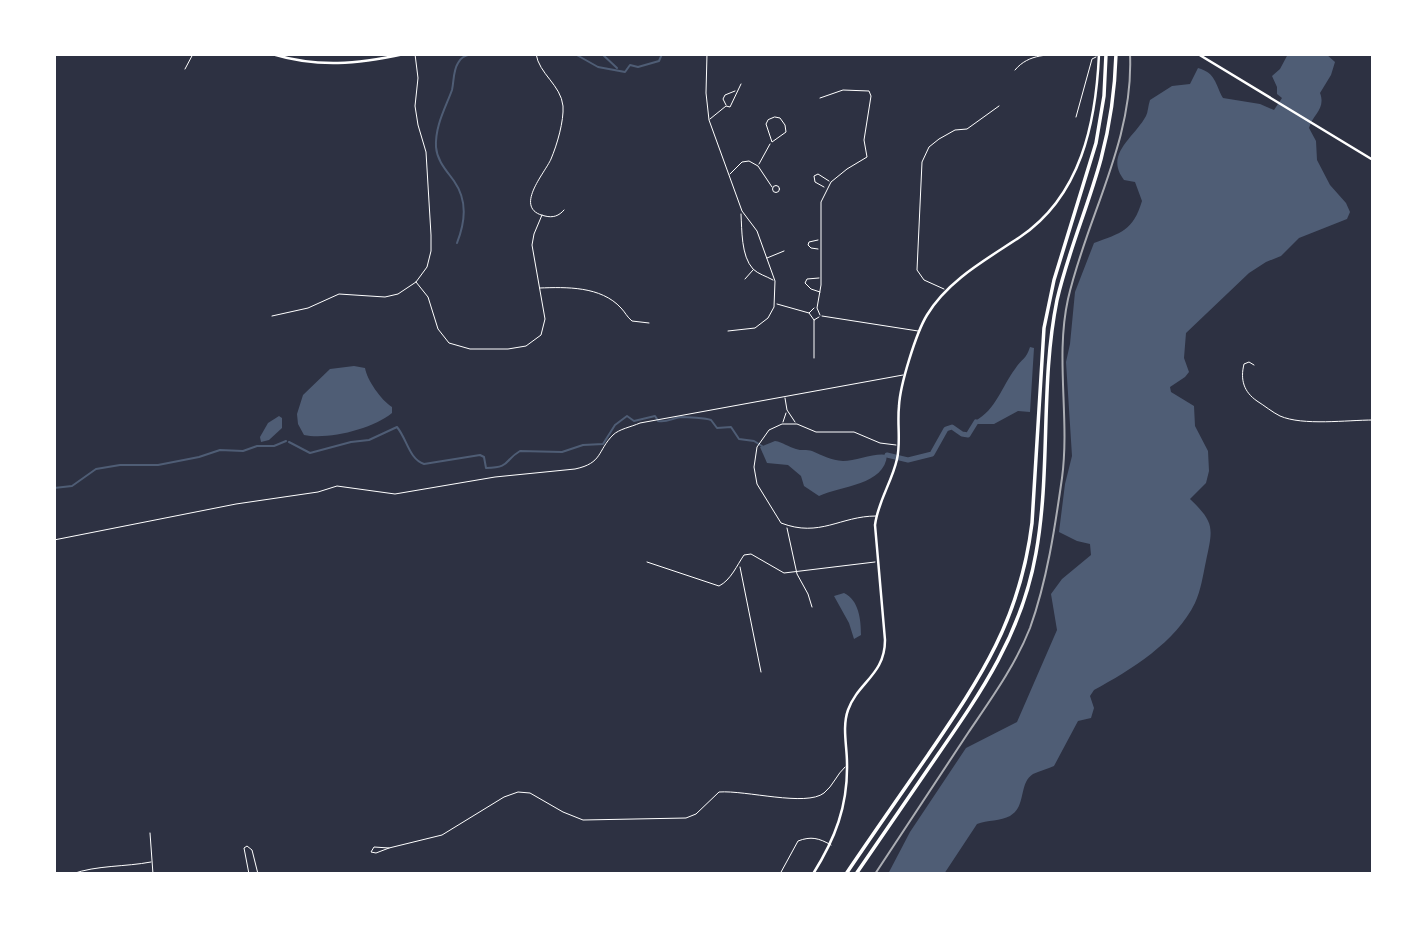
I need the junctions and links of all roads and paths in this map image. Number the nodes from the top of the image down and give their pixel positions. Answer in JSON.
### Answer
{"nodes":[{"id":1,"x":193,"y":54,"type":"edge"},
{"id":2,"x":272,"y":54,"type":"edge"},
{"id":3,"x":404,"y":54,"type":"edge"},
{"id":4,"x":415,"y":54,"type":"edge"},
{"id":5,"x":536,"y":54,"type":"edge"},
{"id":6,"x":707,"y":54,"type":"edge"},
{"id":7,"x":1070,"y":54,"type":"edge"},
{"id":8,"x":1106,"y":54,"type":"edge"},
{"id":9,"x":1116,"y":54,"type":"edge"},
{"id":10,"x":1198,"y":54,"type":"edge"},
{"id":11,"x":389,"y":56,"type":"edge"},
{"id":12,"x":1099,"y":56,"type":"edge"},
{"id":13,"x":185,"y":69,"type":"dead end"},
{"id":14,"x":1015,"y":70,"type":"dead end"},
{"id":15,"x":741,"y":84,"type":"dead end"},
{"id":16,"x":738,"y":91,"type":"junction"},
{"id":17,"x":820,"y":98,"type":"dead end"},
{"id":18,"x":726,"y":106,"type":"junction"},
{"id":19,"x":999,"y":106,"type":"dead end"},
{"id":20,"x":1076,"y":117,"type":"dead end"},
{"id":21,"x":709,"y":120,"type":"junction"},
{"id":22,"x":772,"y":142,"type":"junction"},
{"id":23,"x":1373,"y":160,"type":"edge"},
{"id":24,"x":758,"y":166,"type":"junction"},
{"id":25,"x":729,"y":176,"type":"junction"},
{"id":26,"x":831,"y":182,"type":"junction"},
{"id":27,"x":772,"y":187,"type":"dead end"},
{"id":28,"x":826,"y":189,"type":"junction"},
{"id":29,"x":564,"y":210,"type":"dead end"},
{"id":30,"x":742,"y":211,"type":"junction"},
{"id":31,"x":542,"y":215,"type":"junction"},
{"id":32,"x":820,"y":240,"type":"junction"},
{"id":33,"x":820,"y":249,"type":"junction"},
{"id":34,"x":784,"y":251,"type":"dead end"},
{"id":35,"x":767,"y":258,"type":"junction"},
{"id":36,"x":754,"y":270,"type":"junction"},
{"id":37,"x":821,"y":277,"type":"junction"},
{"id":38,"x":745,"y":279,"type":"dead end"},
{"id":39,"x":775,"y":281,"type":"junction"},
{"id":40,"x":416,"y":282,"type":"junction"},
{"id":41,"x":539,"y":288,"type":"junction"},
{"id":42,"x":948,"y":291,"type":"junction"},
{"id":43,"x":820,"y":292,"type":"junction"},
{"id":44,"x":775,"y":304,"type":"junction"},
{"id":45,"x":817,"y":308,"type":"junction"},
{"id":46,"x":809,"y":313,"type":"junction"},
{"id":47,"x":820,"y":315,"type":"junction"},
{"id":48,"x":272,"y":316,"type":"dead end"},
{"id":49,"x":814,"y":320,"type":"junction"},
{"id":50,"x":649,"y":323,"type":"dead end"},
{"id":51,"x":728,"y":331,"type":"dead end"},
{"id":52,"x":920,"y":331,"type":"junction"},
{"id":53,"x":814,"y":358,"type":"dead end"},
{"id":54,"x":1254,"y":365,"type":"dead end"},
{"id":55,"x":905,"y":376,"type":"junction"},
{"id":56,"x":784,"y":396,"type":"junction"},
{"id":57,"x":787,"y":410,"type":"junction"},
{"id":58,"x":1373,"y":420,"type":"edge"},
{"id":59,"x":782,"y":424,"type":"junction"},
{"id":60,"x":796,"y":424,"type":"junction"},
{"id":61,"x":898,"y":445,"type":"junction"},
{"id":62,"x":876,"y":516,"type":"junction"},
{"id":63,"x":787,"y":526,"type":"junction"},
{"id":64,"x":54,"y":540,"type":"edge"},
{"id":65,"x":647,"y":562,"type":"dead end"},
{"id":66,"x":877,"y":562,"type":"junction"},
{"id":67,"x":740,"y":565,"type":"junction"},
{"id":68,"x":797,"y":571,"type":"junction"},
{"id":69,"x":812,"y":607,"type":"dead end"},
{"id":70,"x":761,"y":672,"type":"dead end"},
{"id":71,"x":847,"y":766,"type":"junction"},
{"id":72,"x":150,"y":833,"type":"dead end"},
{"id":73,"x":831,"y":845,"type":"junction"},
{"id":74,"x":389,"y":848,"type":"dead end"},
{"id":75,"x":151,"y":862,"type":"junction"},
{"id":76,"x":72,"y":874,"type":"edge"},
{"id":77,"x":153,"y":874,"type":"edge"},
{"id":78,"x":249,"y":874,"type":"edge"},
{"id":79,"x":258,"y":874,"type":"edge"},
{"id":80,"x":780,"y":874,"type":"edge"},
{"id":81,"x":813,"y":874,"type":"edge"},
{"id":82,"x":846,"y":874,"type":"edge"},
{"id":83,"x":856,"y":874,"type":"edge"}],
"edges":[{"from":1,"to":13,"type":"street"},
{"from":2,"to":11,"type":"main road"},
{"from":3,"to":11,"type":"main road"},
{"from":4,"to":40,"type":"street"},
{"from":5,"to":31,"type":"street"},
{"from":6,"to":21,"type":"street"},
{"from":7,"to":14,"type":"street"},
{"from":8,"to":82,"type":"highway"},
{"from":9,"to":83,"type":"highway"},
{"from":10,"to":23,"type":"main road"},
{"from":12,"to":20,"type":"street"},
{"from":12,"to":42,"type":"main road"},
{"from":15,"to":16,"type":"street"},
{"from":16,"to":18,"type":"street"},
{"from":16,"to":18,"type":"street"},
{"from":17,"to":26,"type":"street"},
{"from":18,"to":21,"type":"street"},
{"from":19,"to":42,"type":"street"},
{"from":21,"to":25,"type":"street"},
{"from":22,"to":22,"type":"street"},
{"from":22,"to":24,"type":"street"},
{"from":24,"to":25,"type":"street"},
{"from":24,"to":27,"type":"street"},
{"from":25,"to":30,"type":"street"},
{"from":26,"to":28,"type":"street"},
{"from":26,"to":28,"type":"street"},
{"from":28,"to":32,"type":"street"},
{"from":29,"to":31,"type":"street"},
{"from":30,"to":35,"type":"street"},
{"from":30,"to":36,"type":"street"},
{"from":31,"to":41,"type":"street"},
{"from":32,"to":33,"type":"street"},
{"from":32,"to":33,"type":"street"},
{"from":33,"to":37,"type":"street"},
{"from":34,"to":35,"type":"street"},
{"from":35,"to":39,"type":"street"},
{"from":36,"to":38,"type":"street"},
{"from":36,"to":39,"type":"street"},
{"from":37,"to":43,"type":"street"},
{"from":37,"to":43,"type":"street"},
{"from":39,"to":44,"type":"street"},
{"from":40,"to":41,"type":"street"},
{"from":40,"to":48,"type":"street"},
{"from":41,"to":50,"type":"street"},
{"from":42,"to":52,"type":"main road"},
{"from":43,"to":45,"type":"street"},
{"from":44,"to":46,"type":"street"},
{"from":44,"to":51,"type":"street"},
{"from":45,"to":46,"type":"street"},
{"from":45,"to":47,"type":"street"},
{"from":46,"to":49,"type":"street"},
{"from":47,"to":49,"type":"street"},
{"from":47,"to":52,"type":"street"},
{"from":49,"to":53,"type":"street"},
{"from":52,"to":55,"type":"main road"},
{"from":54,"to":58,"type":"street"},
{"from":55,"to":56,"type":"street"},
{"from":55,"to":61,"type":"main road"},
{"from":56,"to":57,"type":"street"},
{"from":56,"to":64,"type":"street"},
{"from":57,"to":59,"type":"street"},
{"from":57,"to":60,"type":"street"},
{"from":59,"to":60,"type":"street"},
{"from":59,"to":63,"type":"street"},
{"from":60,"to":61,"type":"street"},
{"from":61,"to":62,"type":"main road"},
{"from":62,"to":63,"type":"street"},
{"from":62,"to":66,"type":"main road"},
{"from":63,"to":68,"type":"street"},
{"from":65,"to":67,"type":"street"},
{"from":66,"to":68,"type":"street"},
{"from":66,"to":71,"type":"main road"},
{"from":67,"to":68,"type":"street"},
{"from":67,"to":70,"type":"street"},
{"from":68,"to":69,"type":"street"},
{"from":71,"to":73,"type":"main road"},
{"from":71,"to":74,"type":"street"},
{"from":72,"to":75,"type":"street"},
{"from":73,"to":80,"type":"street"},
{"from":73,"to":81,"type":"main road"},
{"from":75,"to":76,"type":"street"},
{"from":75,"to":77,"type":"street"},
{"from":78,"to":79,"type":"street"}]}
